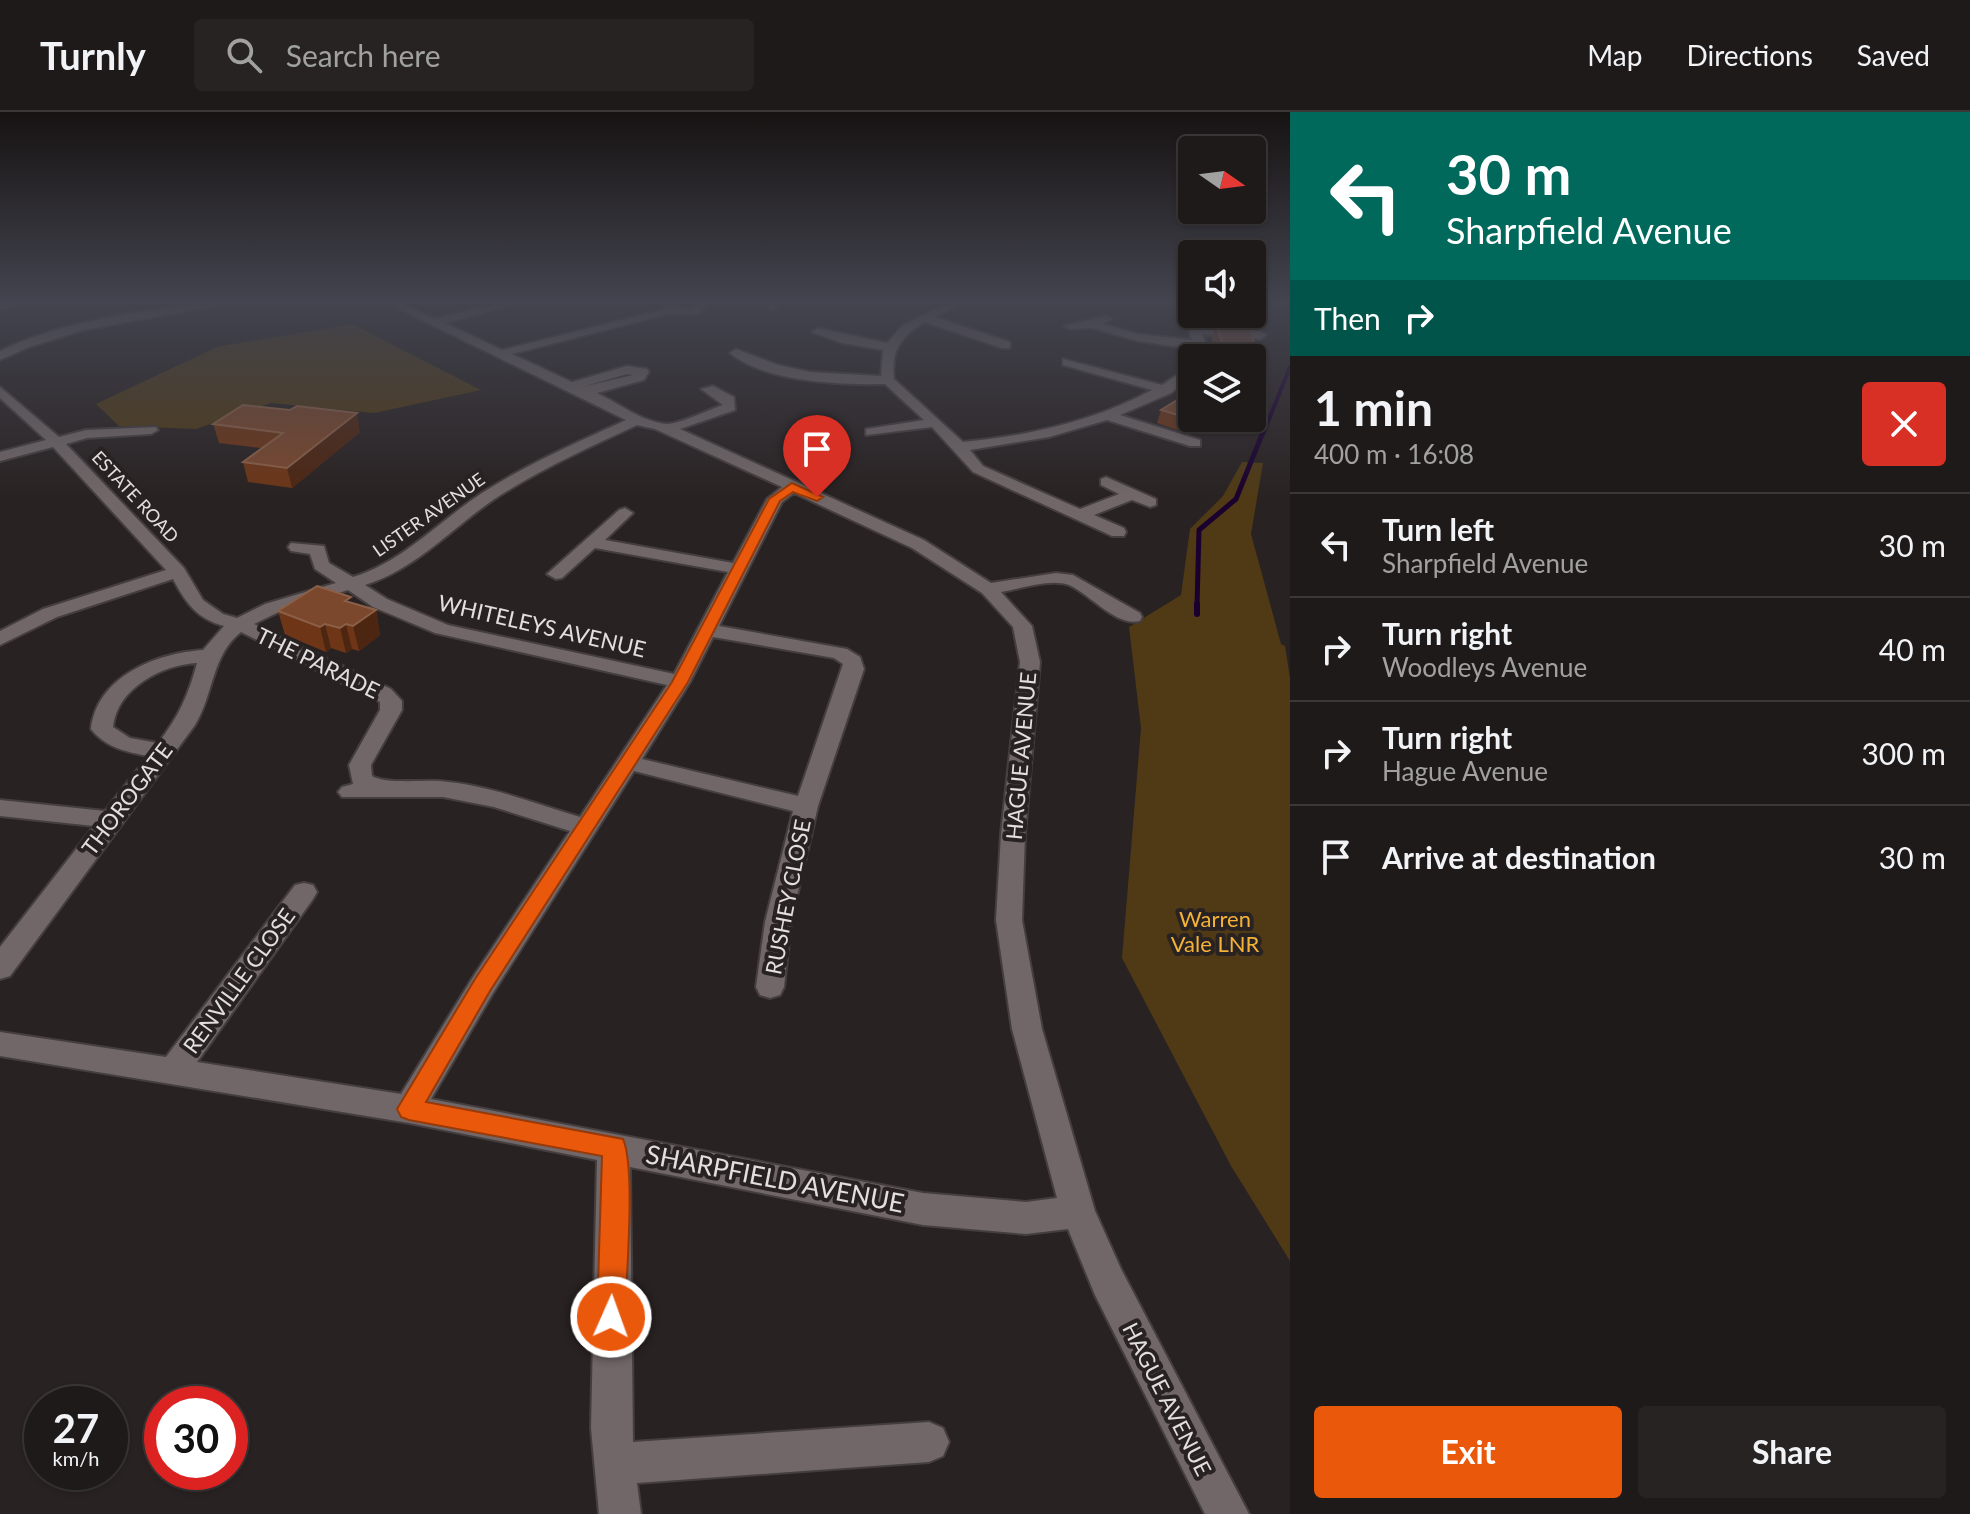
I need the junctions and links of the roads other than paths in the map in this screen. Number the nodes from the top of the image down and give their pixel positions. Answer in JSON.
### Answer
{"nodes":[{"id":1,"x":527,"y":366,"type":"edge"},
{"id":2,"x":766,"y":366,"type":"edge"},
{"id":3,"x":887,"y":366,"type":"edge"},
{"id":4,"x":1070,"y":368,"type":"dead end"},
{"id":5,"x":888,"y":380,"type":"junction"},
{"id":6,"x":1178,"y":380,"type":"edge"},
{"id":7,"x":571,"y":386,"type":"junction"},
{"id":8,"x":708,"y":389,"type":"dead end"},
{"id":9,"x":1166,"y":390,"type":"junction"},
{"id":10,"x":0,"y":391,"type":"edge"},
{"id":11,"x":584,"y":393,"type":"junction"},
{"id":12,"x":1103,"y":414,"type":"junction"},
{"id":13,"x":635,"y":421,"type":"junction"},
{"id":14,"x":936,"y":422,"type":"junction"},
{"id":15,"x":874,"y":426,"type":"dead end"},
{"id":16,"x":667,"y":429,"type":"junction"},
{"id":17,"x":151,"y":430,"type":"dead end"},
{"id":18,"x":55,"y":441,"type":"junction"},
{"id":19,"x":1195,"y":443,"type":"dead end"},
{"id":20,"x":959,"y":447,"type":"junction"},
{"id":21,"x":0,"y":457,"type":"edge"},
{"id":22,"x":1106,"y":482,"type":"dead end"},
{"id":23,"x":792,"y":487,"type":"junction"},
{"id":24,"x":1132,"y":494,"type":"junction"},
{"id":25,"x":1150,"y":502,"type":"dead end"},
{"id":26,"x":625,"y":513,"type":"dead end"},
{"id":27,"x":1080,"y":515,"type":"junction"},
{"id":28,"x":1118,"y":532,"type":"dead end"},
{"id":29,"x":594,"y":543,"type":"junction"},
{"id":30,"x":297,"y":547,"type":"dead end"},
{"id":31,"x":738,"y":569,"type":"junction"},
{"id":32,"x":178,"y":572,"type":"junction"},
{"id":33,"x":556,"y":574,"type":"dead end"},
{"id":34,"x":355,"y":584,"type":"junction"},
{"id":35,"x":988,"y":589,"type":"junction"},
{"id":36,"x":1133,"y":617,"type":"dead end"},
{"id":37,"x":239,"y":624,"type":"junction"},
{"id":38,"x":709,"y":630,"type":"junction"},
{"id":39,"x":0,"y":639,"type":"edge"},
{"id":40,"x":210,"y":656,"type":"junction"},
{"id":41,"x":680,"y":682,"type":"junction"},
{"id":42,"x":163,"y":751,"type":"junction"},
{"id":43,"x":629,"y":763,"type":"junction"},
{"id":44,"x":806,"y":806,"type":"junction"},
{"id":45,"x":0,"y":808,"type":"edge"},
{"id":46,"x":112,"y":820,"type":"junction"},
{"id":47,"x":587,"y":828,"type":"junction"},
{"id":48,"x":304,"y":892,"type":"dead end"},
{"id":49,"x":0,"y":968,"type":"edge"},
{"id":50,"x":770,"y":987,"type":"dead end"},
{"id":51,"x":0,"y":1044,"type":"edge"},
{"id":52,"x":174,"y":1070,"type":"junction"},
{"id":53,"x":409,"y":1109,"type":"junction"},
{"id":54,"x":614,"y":1147,"type":"junction"},
{"id":55,"x":1078,"y":1212,"type":"junction"},
{"id":56,"x":929,"y":1442,"type":"dead end"},
{"id":57,"x":615,"y":1464,"type":"junction"},
{"id":58,"x":620,"y":1514,"type":"edge"},
{"id":59,"x":1228,"y":1514,"type":"edge"}],
"edges":[{"from":1,"to":7,"type":"street","name":"HAGUE AVENUE"},
{"from":2,"to":5,"type":"street"},
{"from":3,"to":5,"type":"street"},
{"from":4,"to":9,"type":"street"},
{"from":5,"to":14,"type":"street"},
{"from":6,"to":9,"type":"street"},
{"from":7,"to":11,"type":"street","name":"HAGUE AVENUE"},
{"from":7,"to":11,"type":"street"},
{"from":8,"to":16,"type":"street"},
{"from":9,"to":12,"type":"street"},
{"from":10,"to":18,"type":"street","name":"ESTATE ROAD"},
{"from":11,"to":13,"type":"street","name":"HAGUE AVENUE"},
{"from":12,"to":19,"type":"street"},
{"from":12,"to":20,"type":"street"},
{"from":13,"to":16,"type":"street","name":"HAGUE AVENUE"},
{"from":13,"to":34,"type":"street","name":"LISTER AVENUE"},
{"from":14,"to":15,"type":"street"},
{"from":14,"to":20,"type":"street"},
{"from":16,"to":23,"type":"street","name":"HAGUE AVENUE"},
{"from":17,"to":18,"type":"street"},
{"from":18,"to":21,"type":"street"},
{"from":18,"to":32,"type":"street","name":"ESTATE ROAD"},
{"from":20,"to":27,"type":"street"},
{"from":22,"to":24,"type":"street"},
{"from":23,"to":31,"type":"street"},
{"from":23,"to":35,"type":"street","name":"HAGUE AVENUE"},
{"from":24,"to":25,"type":"street"},
{"from":24,"to":27,"type":"street"},
{"from":26,"to":29,"type":"street"},
{"from":27,"to":28,"type":"street"},
{"from":29,"to":31,"type":"street"},
{"from":29,"to":33,"type":"street"},
{"from":30,"to":34,"type":"street","name":"WHITELEYS AVENUE"},
{"from":31,"to":38,"type":"street"},
{"from":32,"to":37,"type":"street","name":"ESTATE ROAD"},
{"from":32,"to":39,"type":"street"},
{"from":34,"to":37,"type":"street","name":"LISTER AVENUE"},
{"from":34,"to":41,"type":"street","name":"WHITELEYS AVENUE"},
{"from":35,"to":36,"type":"street"},
{"from":35,"to":55,"type":"street","name":"HAGUE AVENUE"},
{"from":37,"to":40,"type":"street","name":"THOROGATE"},
{"from":37,"to":47,"type":"street","name":"THE PARADE"},
{"from":38,"to":41,"type":"street"},
{"from":38,"to":44,"type":"street","name":"RUSHEY CLOSE"},
{"from":40,"to":42,"type":"street","name":"THOROGATE"},
{"from":40,"to":42,"type":"street"},
{"from":41,"to":43,"type":"street"},
{"from":42,"to":46,"type":"street","name":"THOROGATE"},
{"from":43,"to":44,"type":"street","name":"RUSHEY CLOSE"},
{"from":43,"to":47,"type":"street"},
{"from":44,"to":50,"type":"street","name":"RUSHEY CLOSE"},
{"from":45,"to":46,"type":"street"},
{"from":46,"to":49,"type":"street","name":"THOROGATE"},
{"from":47,"to":53,"type":"street"},
{"from":48,"to":52,"type":"street","name":"RENVILLE CLOSE"},
{"from":51,"to":52,"type":"street","name":"SHARPFIELD AVENUE"},
{"from":52,"to":53,"type":"street","name":"SHARPFIELD AVENUE"},
{"from":53,"to":54,"type":"street","name":"SHARPFIELD AVENUE"},
{"from":54,"to":55,"type":"street","name":"SHARPFIELD AVENUE"},
{"from":54,"to":57,"type":"street"},
{"from":55,"to":59,"type":"street","name":"HAGUE AVENUE"},
{"from":56,"to":57,"type":"street"},
{"from":57,"to":58,"type":"street"}]}
